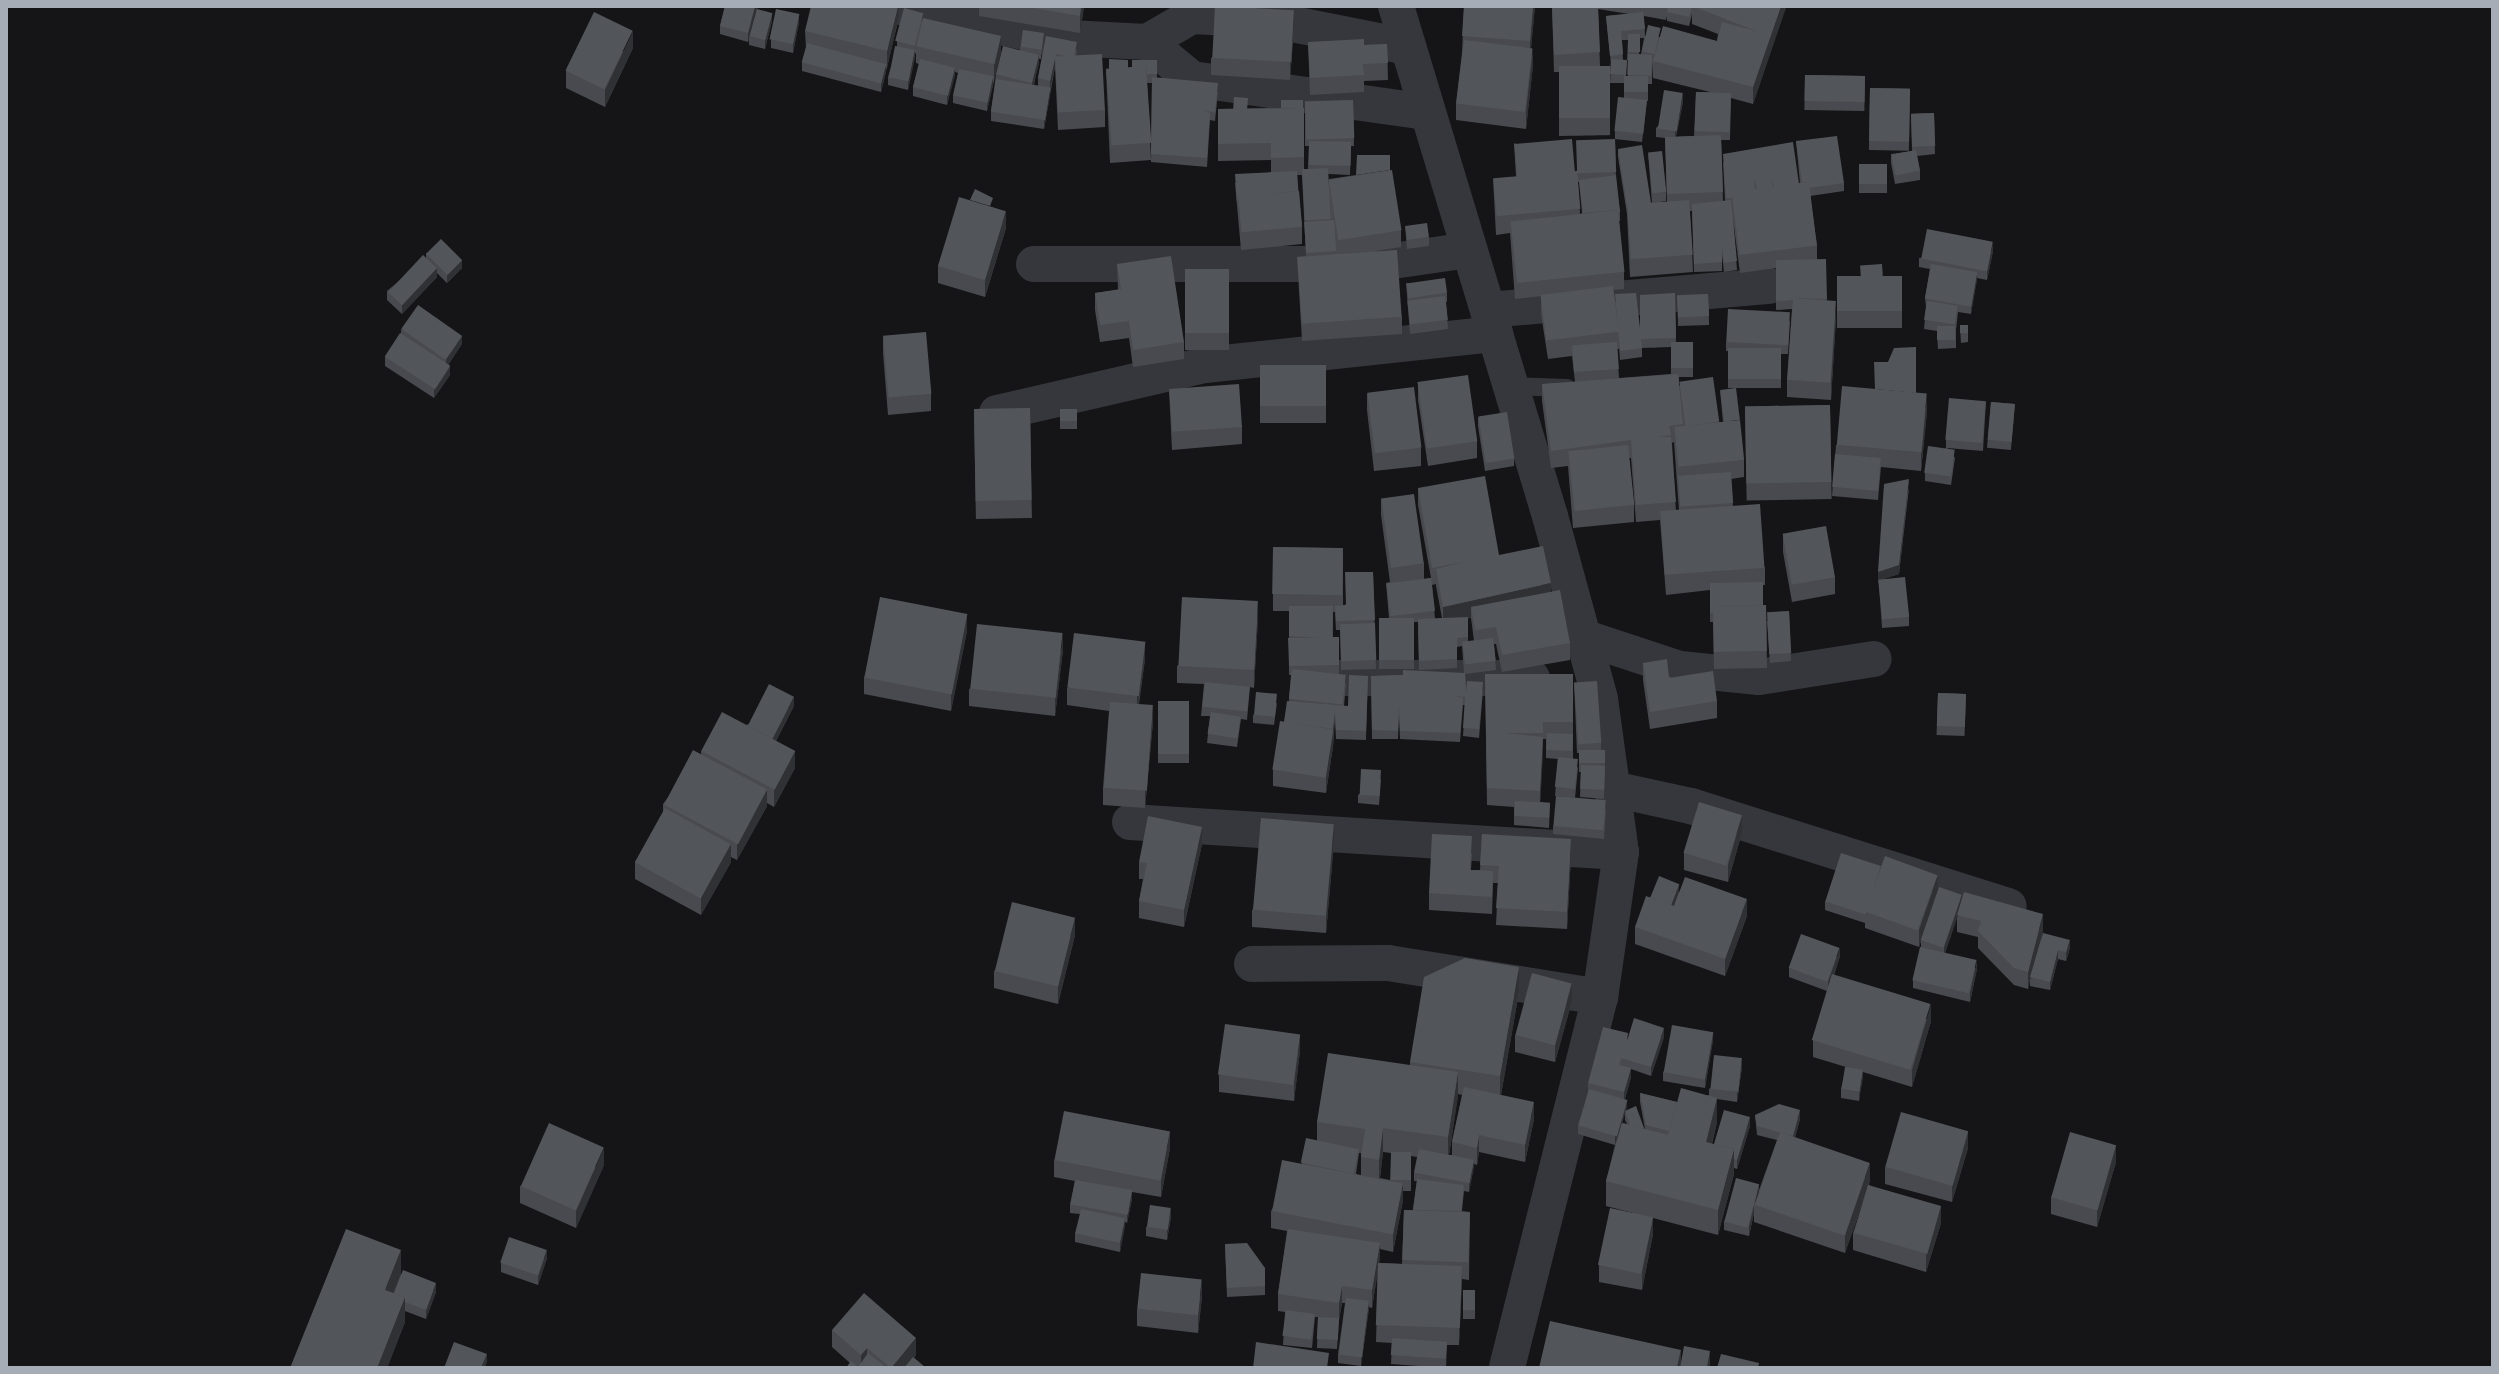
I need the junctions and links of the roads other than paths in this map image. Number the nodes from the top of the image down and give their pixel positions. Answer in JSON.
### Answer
{"nodes":[{"id":1,"x":896,"y":6,"type":"edge"},
{"id":2,"x":1396,"y":6,"type":"edge"},
{"id":3,"x":1147,"y":42,"type":"junction"},
{"id":4,"x":1408,"y":47,"type":"junction"},
{"id":5,"x":1428,"y":112,"type":"junction"},
{"id":6,"x":1469,"y":250,"type":"junction"},
{"id":7,"x":1034,"y":264,"type":"dead end"},
{"id":8,"x":1770,"y":286,"type":"dead end"},
{"id":9,"x":1492,"y":322,"type":"junction"},
{"id":10,"x":1511,"y":386,"type":"junction"},
{"id":11,"x":1588,"y":388,"type":"edge"},
{"id":12,"x":997,"y":413,"type":"edge"},
{"id":13,"x":1583,"y":637,"type":"junction"},
{"id":14,"x":1874,"y":659,"type":"dead end"},
{"id":15,"x":1329,"y":678,"type":"edge"},
{"id":16,"x":1594,"y":679,"type":"junction"},
{"id":17,"x":1613,"y":789,"type":"junction"},
{"id":18,"x":1130,"y":822,"type":"dead end"},
{"id":19,"x":1621,"y":852,"type":"junction"},
{"id":20,"x":2009,"y":906,"type":"edge"},
{"id":21,"x":1252,"y":964,"type":"dead end"},
{"id":22,"x":1600,"y":997,"type":"junction"},
{"id":23,"x":1507,"y":1368,"type":"edge"}],
"edges":[{"from":1,"to":3,"type":"street"},
{"from":2,"to":4,"type":"street"},
{"from":3,"to":4,"type":"street"},
{"from":3,"to":5,"type":"street"},
{"from":4,"to":5,"type":"street"},
{"from":5,"to":6,"type":"street"},
{"from":6,"to":7,"type":"street"},
{"from":6,"to":9,"type":"street"},
{"from":8,"to":9,"type":"street"},
{"from":9,"to":10,"type":"street"},
{"from":9,"to":12,"type":"street"},
{"from":10,"to":11,"type":"lane"},
{"from":10,"to":13,"type":"street"},
{"from":13,"to":14,"type":"street"},
{"from":13,"to":16,"type":"street"},
{"from":15,"to":16,"type":"street"},
{"from":16,"to":17,"type":"street"},
{"from":17,"to":19,"type":"street"},
{"from":17,"to":20,"type":"street"},
{"from":18,"to":19,"type":"street"},
{"from":19,"to":22,"type":"street"},
{"from":21,"to":22,"type":"street"},
{"from":22,"to":23,"type":"street"}]}
